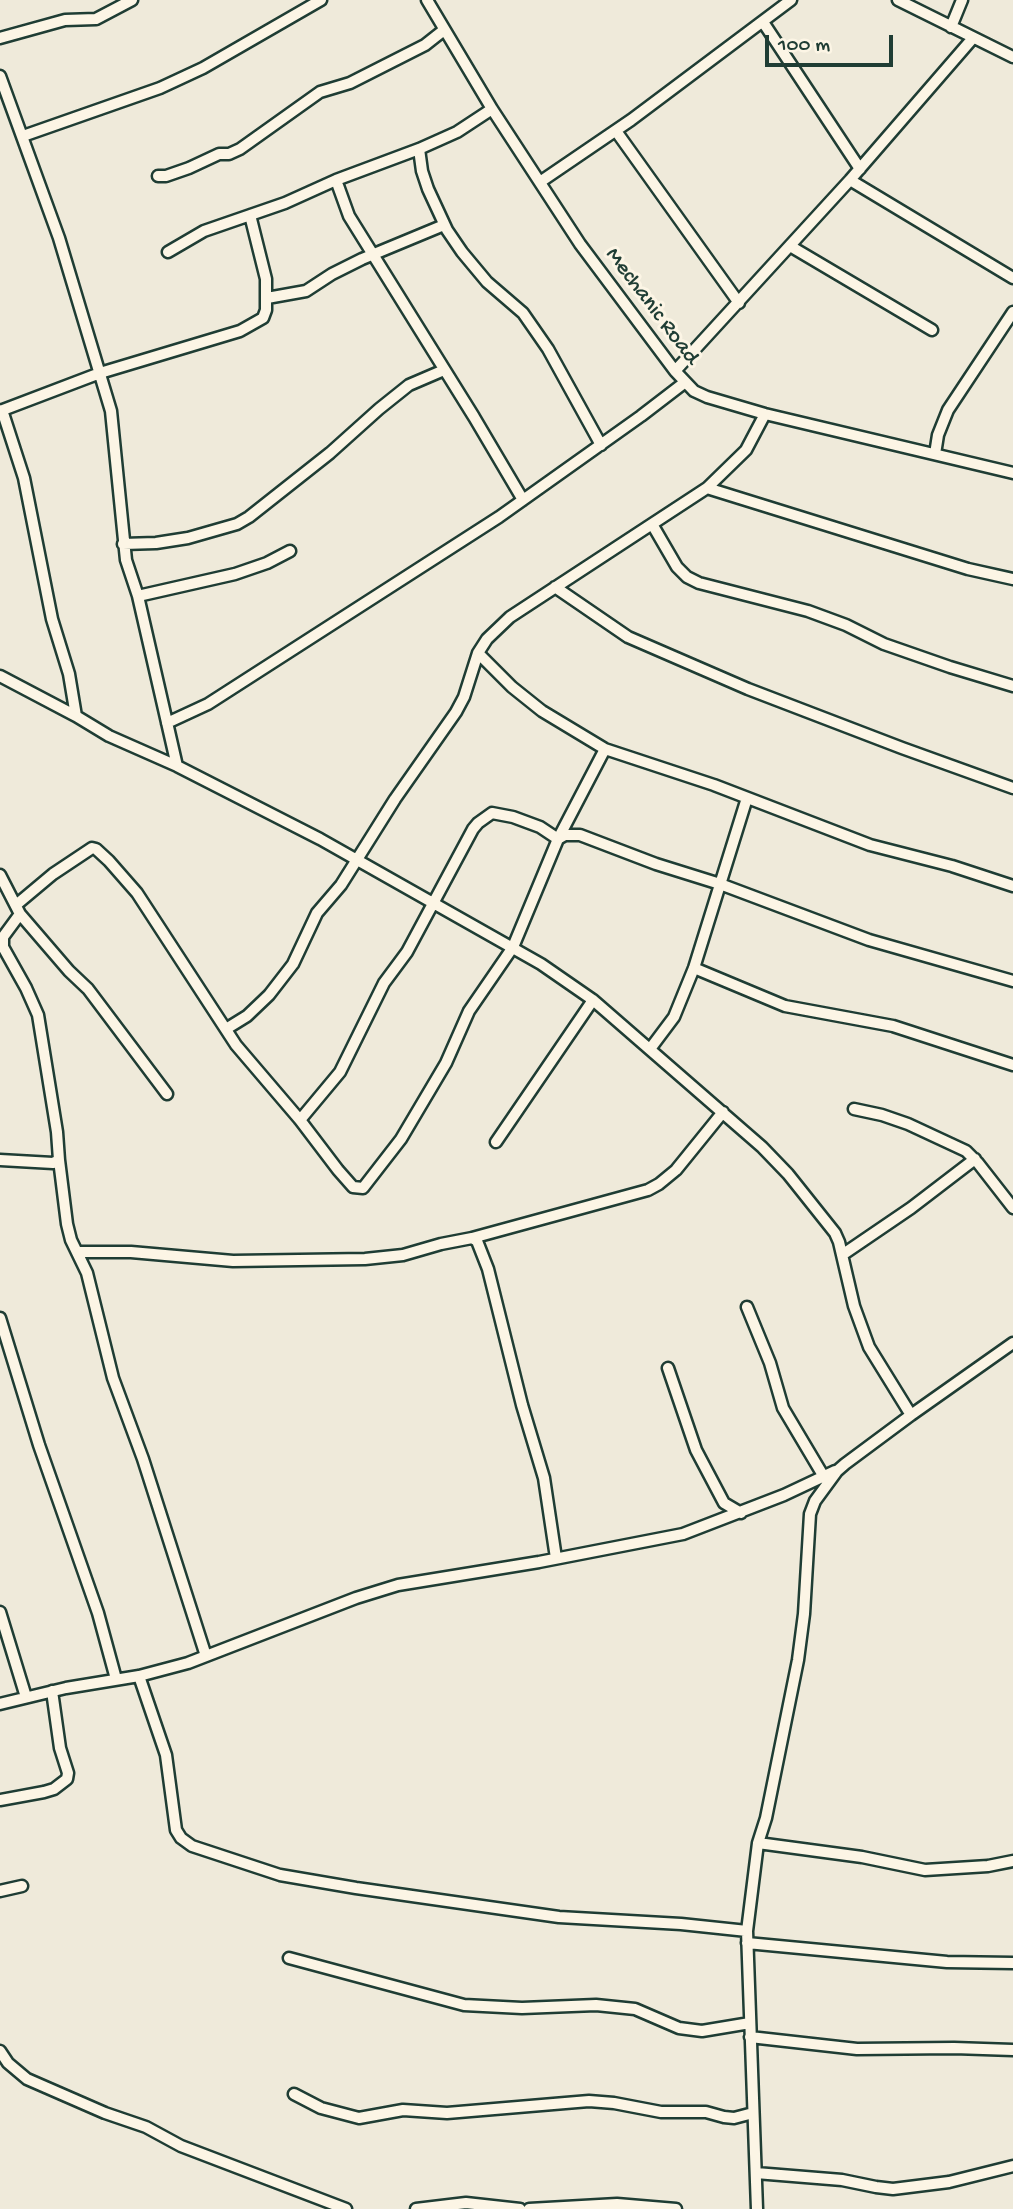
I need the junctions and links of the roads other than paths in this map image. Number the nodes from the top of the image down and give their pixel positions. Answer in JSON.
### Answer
{"nodes":[{"id":1,"x":132,"y":0,"type":"edge"},
{"id":2,"x":321,"y":0,"type":"edge"},
{"id":3,"x":427,"y":0,"type":"edge"},
{"id":4,"x":792,"y":0,"type":"edge"},
{"id":5,"x":898,"y":0,"type":"edge"},
{"id":6,"x":962,"y":0,"type":"edge"},
{"id":7,"x":763,"y":22,"type":"junction"},
{"id":8,"x":951,"y":27,"type":"junction"},
{"id":9,"x":444,"y":30,"type":"junction"},
{"id":10,"x":972,"y":37,"type":"junction"},
{"id":11,"x":0,"y":38,"type":"edge"},
{"id":12,"x":1013,"y":57,"type":"edge"},
{"id":13,"x":0,"y":76,"type":"edge"},
{"id":14,"x":492,"y":109,"type":"junction"},
{"id":15,"x":616,"y":131,"type":"junction"},
{"id":16,"x":23,"y":136,"type":"junction"},
{"id":17,"x":419,"y":149,"type":"junction"},
{"id":18,"x":860,"y":169,"type":"junction"},
{"id":19,"x":158,"y":176,"type":"dead end"},
{"id":20,"x":336,"y":180,"type":"junction"},
{"id":21,"x":850,"y":180,"type":"junction"},
{"id":22,"x":540,"y":182,"type":"junction"},
{"id":23,"x":250,"y":215,"type":"junction"},
{"id":24,"x":444,"y":225,"type":"junction"},
{"id":25,"x":790,"y":246,"type":"junction"},
{"id":26,"x":168,"y":251,"type":"dead end"},
{"id":27,"x":373,"y":255,"type":"junction"},
{"id":28,"x":1013,"y":278,"type":"edge"},
{"id":29,"x":267,"y":298,"type":"junction"},
{"id":30,"x":739,"y":303,"type":"junction"},
{"id":31,"x":1013,"y":312,"type":"edge"},
{"id":32,"x":932,"y":330,"type":"dead end"},
{"id":33,"x":444,"y":370,"type":"junction"},
{"id":34,"x":675,"y":371,"type":"junction"},
{"id":35,"x":100,"y":373,"type":"junction"},
{"id":36,"x":684,"y":383,"type":"junction"},
{"id":37,"x":1,"y":411,"type":"edge"},
{"id":38,"x":765,"y":414,"type":"junction"},
{"id":39,"x":601,"y":444,"type":"junction"},
{"id":40,"x":935,"y":454,"type":"junction"},
{"id":41,"x":1013,"y":473,"type":"edge"},
{"id":42,"x":706,"y":488,"type":"junction"},
{"id":43,"x":523,"y":500,"type":"junction"},
{"id":44,"x":652,"y":524,"type":"junction"},
{"id":45,"x":124,"y":544,"type":"junction"},
{"id":46,"x":290,"y":551,"type":"dead end"},
{"id":47,"x":1013,"y":579,"type":"edge"},
{"id":48,"x":555,"y":587,"type":"junction"},
{"id":49,"x":138,"y":596,"type":"junction"},
{"id":50,"x":478,"y":653,"type":"junction"},
{"id":51,"x":0,"y":676,"type":"edge"},
{"id":52,"x":1013,"y":685,"type":"edge"},
{"id":53,"x":76,"y":716,"type":"junction"},
{"id":54,"x":167,"y":723,"type":"junction"},
{"id":55,"x":605,"y":749,"type":"junction"},
{"id":56,"x":177,"y":766,"type":"junction"},
{"id":57,"x":1013,"y":788,"type":"edge"},
{"id":58,"x":747,"y":798,"type":"junction"},
{"id":59,"x":558,"y":839,"type":"junction"},
{"id":60,"x":356,"y":860,"type":"junction"},
{"id":61,"x":0,"y":875,"type":"edge"},
{"id":62,"x":720,"y":884,"type":"junction"},
{"id":63,"x":1013,"y":886,"type":"edge"},
{"id":64,"x":433,"y":903,"type":"junction"},
{"id":65,"x":18,"y":909,"type":"junction"},
{"id":66,"x":513,"y":947,"type":"junction"},
{"id":67,"x":694,"y":968,"type":"junction"},
{"id":68,"x":1013,"y":981,"type":"edge"},
{"id":69,"x":593,"y":1000,"type":"junction"},
{"id":70,"x":226,"y":1029,"type":"junction"},
{"id":71,"x":650,"y":1049,"type":"junction"},
{"id":72,"x":1013,"y":1065,"type":"edge"},
{"id":73,"x":167,"y":1094,"type":"dead end"},
{"id":74,"x":854,"y":1109,"type":"dead end"},
{"id":75,"x":723,"y":1112,"type":"junction"},
{"id":76,"x":300,"y":1120,"type":"junction"},
{"id":77,"x":496,"y":1142,"type":"dead end"},
{"id":78,"x":975,"y":1159,"type":"junction"},
{"id":79,"x":0,"y":1160,"type":"edge"},
{"id":80,"x":59,"y":1160,"type":"junction"},
{"id":81,"x":1013,"y":1208,"type":"edge"},
{"id":82,"x":471,"y":1238,"type":"junction"},
{"id":83,"x":77,"y":1252,"type":"junction"},
{"id":84,"x":842,"y":1255,"type":"junction"},
{"id":85,"x":747,"y":1307,"type":"dead end"},
{"id":86,"x":0,"y":1318,"type":"edge"},
{"id":87,"x":1013,"y":1343,"type":"edge"},
{"id":88,"x":668,"y":1368,"type":"dead end"},
{"id":89,"x":911,"y":1415,"type":"junction"},
{"id":90,"x":837,"y":1471,"type":"junction"},
{"id":91,"x":824,"y":1477,"type":"junction"},
{"id":92,"x":741,"y":1513,"type":"junction"},
{"id":93,"x":556,"y":1558,"type":"junction"},
{"id":94,"x":0,"y":1612,"type":"edge"},
{"id":95,"x":206,"y":1656,"type":"junction"},
{"id":96,"x":139,"y":1676,"type":"junction"},
{"id":97,"x":116,"y":1679,"type":"junction"},
{"id":98,"x":52,"y":1691,"type":"junction"},
{"id":99,"x":26,"y":1697,"type":"junction"},
{"id":100,"x":0,"y":1704,"type":"edge"},
{"id":101,"x":0,"y":1800,"type":"edge"},
{"id":102,"x":758,"y":1843,"type":"junction"},
{"id":103,"x":1013,"y":1861,"type":"edge"},
{"id":104,"x":22,"y":1886,"type":"dead end"},
{"id":105,"x":0,"y":1891,"type":"edge"},
{"id":106,"x":747,"y":1931,"type":"junction"},
{"id":107,"x":747,"y":1943,"type":"junction"},
{"id":108,"x":289,"y":1958,"type":"dead end"},
{"id":109,"x":1013,"y":1963,"type":"edge"},
{"id":110,"x":750,"y":2023,"type":"junction"},
{"id":111,"x":750,"y":2038,"type":"junction"},
{"id":112,"x":1013,"y":2050,"type":"edge"},
{"id":113,"x":0,"y":2051,"type":"edge"},
{"id":114,"x":295,"y":2094,"type":"dead end"},
{"id":115,"x":753,"y":2113,"type":"junction"},
{"id":116,"x":1013,"y":2166,"type":"edge"},
{"id":117,"x":756,"y":2174,"type":"junction"},
{"id":118,"x":346,"y":2209,"type":"edge"},
{"id":119,"x":415,"y":2209,"type":"edge"},
{"id":120,"x":520,"y":2209,"type":"edge"},
{"id":121,"x":529,"y":2209,"type":"edge"},
{"id":122,"x":676,"y":2209,"type":"edge"},
{"id":123,"x":755,"y":2209,"type":"edge"}],
"edges":[{"from":1,"to":11,"type":"street"},
{"from":2,"to":16,"type":"street"},
{"from":3,"to":9,"type":"street","name":"Mechanic Road"},
{"from":4,"to":7,"type":"street"},
{"from":5,"to":8,"type":"street"},
{"from":6,"to":8,"type":"street"},
{"from":7,"to":15,"type":"street"},
{"from":7,"to":18,"type":"street"},
{"from":8,"to":10,"type":"street"},
{"from":9,"to":14,"type":"street","name":"Mechanic Road"},
{"from":9,"to":19,"type":"street"},
{"from":10,"to":12,"type":"street"},
{"from":10,"to":18,"type":"street"},
{"from":13,"to":16,"type":"street"},
{"from":14,"to":17,"type":"street"},
{"from":14,"to":22,"type":"street","name":"Mechanic Road"},
{"from":15,"to":22,"type":"street"},
{"from":15,"to":30,"type":"street"},
{"from":16,"to":35,"type":"street"},
{"from":17,"to":20,"type":"street"},
{"from":17,"to":24,"type":"street"},
{"from":18,"to":21,"type":"street"},
{"from":20,"to":23,"type":"street"},
{"from":20,"to":27,"type":"street"},
{"from":21,"to":25,"type":"street"},
{"from":21,"to":28,"type":"street"},
{"from":22,"to":34,"type":"street","name":"Mechanic Road"},
{"from":23,"to":26,"type":"street"},
{"from":23,"to":29,"type":"street"},
{"from":24,"to":27,"type":"street"},
{"from":24,"to":39,"type":"street"},
{"from":25,"to":30,"type":"street"},
{"from":25,"to":32,"type":"street"},
{"from":27,"to":29,"type":"street"},
{"from":27,"to":33,"type":"street"},
{"from":29,"to":35,"type":"street"},
{"from":30,"to":34,"type":"street"},
{"from":31,"to":40,"type":"street"},
{"from":33,"to":43,"type":"street"},
{"from":33,"to":45,"type":"street"},
{"from":34,"to":36,"type":"street","name":"Mechanic Road"},
{"from":35,"to":37,"type":"street"},
{"from":35,"to":45,"type":"street"},
{"from":36,"to":38,"type":"street","name":"Mechanic Road"},
{"from":36,"to":39,"type":"street"},
{"from":37,"to":53,"type":"street"},
{"from":38,"to":40,"type":"street","name":"Mechanic Road"},
{"from":38,"to":42,"type":"street"},
{"from":39,"to":43,"type":"street"},
{"from":40,"to":41,"type":"street","name":"Mechanic Road"},
{"from":42,"to":44,"type":"street"},
{"from":42,"to":47,"type":"street"},
{"from":43,"to":54,"type":"street"},
{"from":44,"to":48,"type":"street"},
{"from":44,"to":52,"type":"street"},
{"from":45,"to":49,"type":"street"},
{"from":46,"to":49,"type":"street"},
{"from":48,"to":50,"type":"street"},
{"from":48,"to":57,"type":"street"},
{"from":49,"to":54,"type":"street"},
{"from":50,"to":55,"type":"street"},
{"from":50,"to":60,"type":"street"},
{"from":51,"to":53,"type":"street"},
{"from":53,"to":56,"type":"street"},
{"from":54,"to":56,"type":"street"},
{"from":55,"to":58,"type":"street"},
{"from":55,"to":59,"type":"street"},
{"from":56,"to":60,"type":"street"},
{"from":58,"to":62,"type":"street"},
{"from":58,"to":63,"type":"street"},
{"from":59,"to":62,"type":"street"},
{"from":59,"to":64,"type":"street"},
{"from":59,"to":66,"type":"street"},
{"from":60,"to":64,"type":"street"},
{"from":60,"to":70,"type":"street"},
{"from":61,"to":65,"type":"street"},
{"from":62,"to":67,"type":"street"},
{"from":62,"to":68,"type":"street"},
{"from":64,"to":66,"type":"street"},
{"from":64,"to":76,"type":"street"},
{"from":65,"to":70,"type":"street"},
{"from":65,"to":73,"type":"street"},
{"from":65,"to":80,"type":"street"},
{"from":66,"to":69,"type":"street"},
{"from":66,"to":76,"type":"street"},
{"from":67,"to":71,"type":"street"},
{"from":67,"to":72,"type":"street"},
{"from":69,"to":71,"type":"street"},
{"from":69,"to":77,"type":"street"},
{"from":70,"to":76,"type":"street"},
{"from":71,"to":75,"type":"street"},
{"from":74,"to":78,"type":"street"},
{"from":75,"to":82,"type":"street"},
{"from":75,"to":84,"type":"street"},
{"from":78,"to":81,"type":"street"},
{"from":78,"to":84,"type":"street"},
{"from":79,"to":80,"type":"street"},
{"from":80,"to":83,"type":"street"},
{"from":82,"to":83,"type":"street"},
{"from":82,"to":93,"type":"street"},
{"from":83,"to":95,"type":"street"},
{"from":84,"to":89,"type":"street"},
{"from":85,"to":91,"type":"street"},
{"from":86,"to":97,"type":"street"},
{"from":87,"to":89,"type":"street"},
{"from":88,"to":92,"type":"street"},
{"from":89,"to":90,"type":"street"},
{"from":90,"to":91,"type":"street"},
{"from":90,"to":102,"type":"street"},
{"from":91,"to":92,"type":"street"},
{"from":92,"to":93,"type":"street"},
{"from":93,"to":95,"type":"street"},
{"from":94,"to":99,"type":"street"},
{"from":95,"to":96,"type":"street"},
{"from":96,"to":97,"type":"street"},
{"from":96,"to":106,"type":"street"},
{"from":97,"to":98,"type":"street"},
{"from":98,"to":99,"type":"street"},
{"from":98,"to":101,"type":"street"},
{"from":99,"to":100,"type":"street"},
{"from":102,"to":103,"type":"street"},
{"from":102,"to":106,"type":"street"},
{"from":104,"to":105,"type":"street"},
{"from":106,"to":107,"type":"street"},
{"from":107,"to":109,"type":"street"},
{"from":107,"to":110,"type":"street"},
{"from":108,"to":110,"type":"street"},
{"from":110,"to":111,"type":"street"},
{"from":111,"to":112,"type":"street"},
{"from":111,"to":115,"type":"street"},
{"from":113,"to":118,"type":"street"},
{"from":114,"to":115,"type":"street"},
{"from":115,"to":117,"type":"street"},
{"from":116,"to":117,"type":"street"},
{"from":117,"to":123,"type":"street"},
{"from":119,"to":120,"type":"street"},
{"from":121,"to":122,"type":"street"}]}
